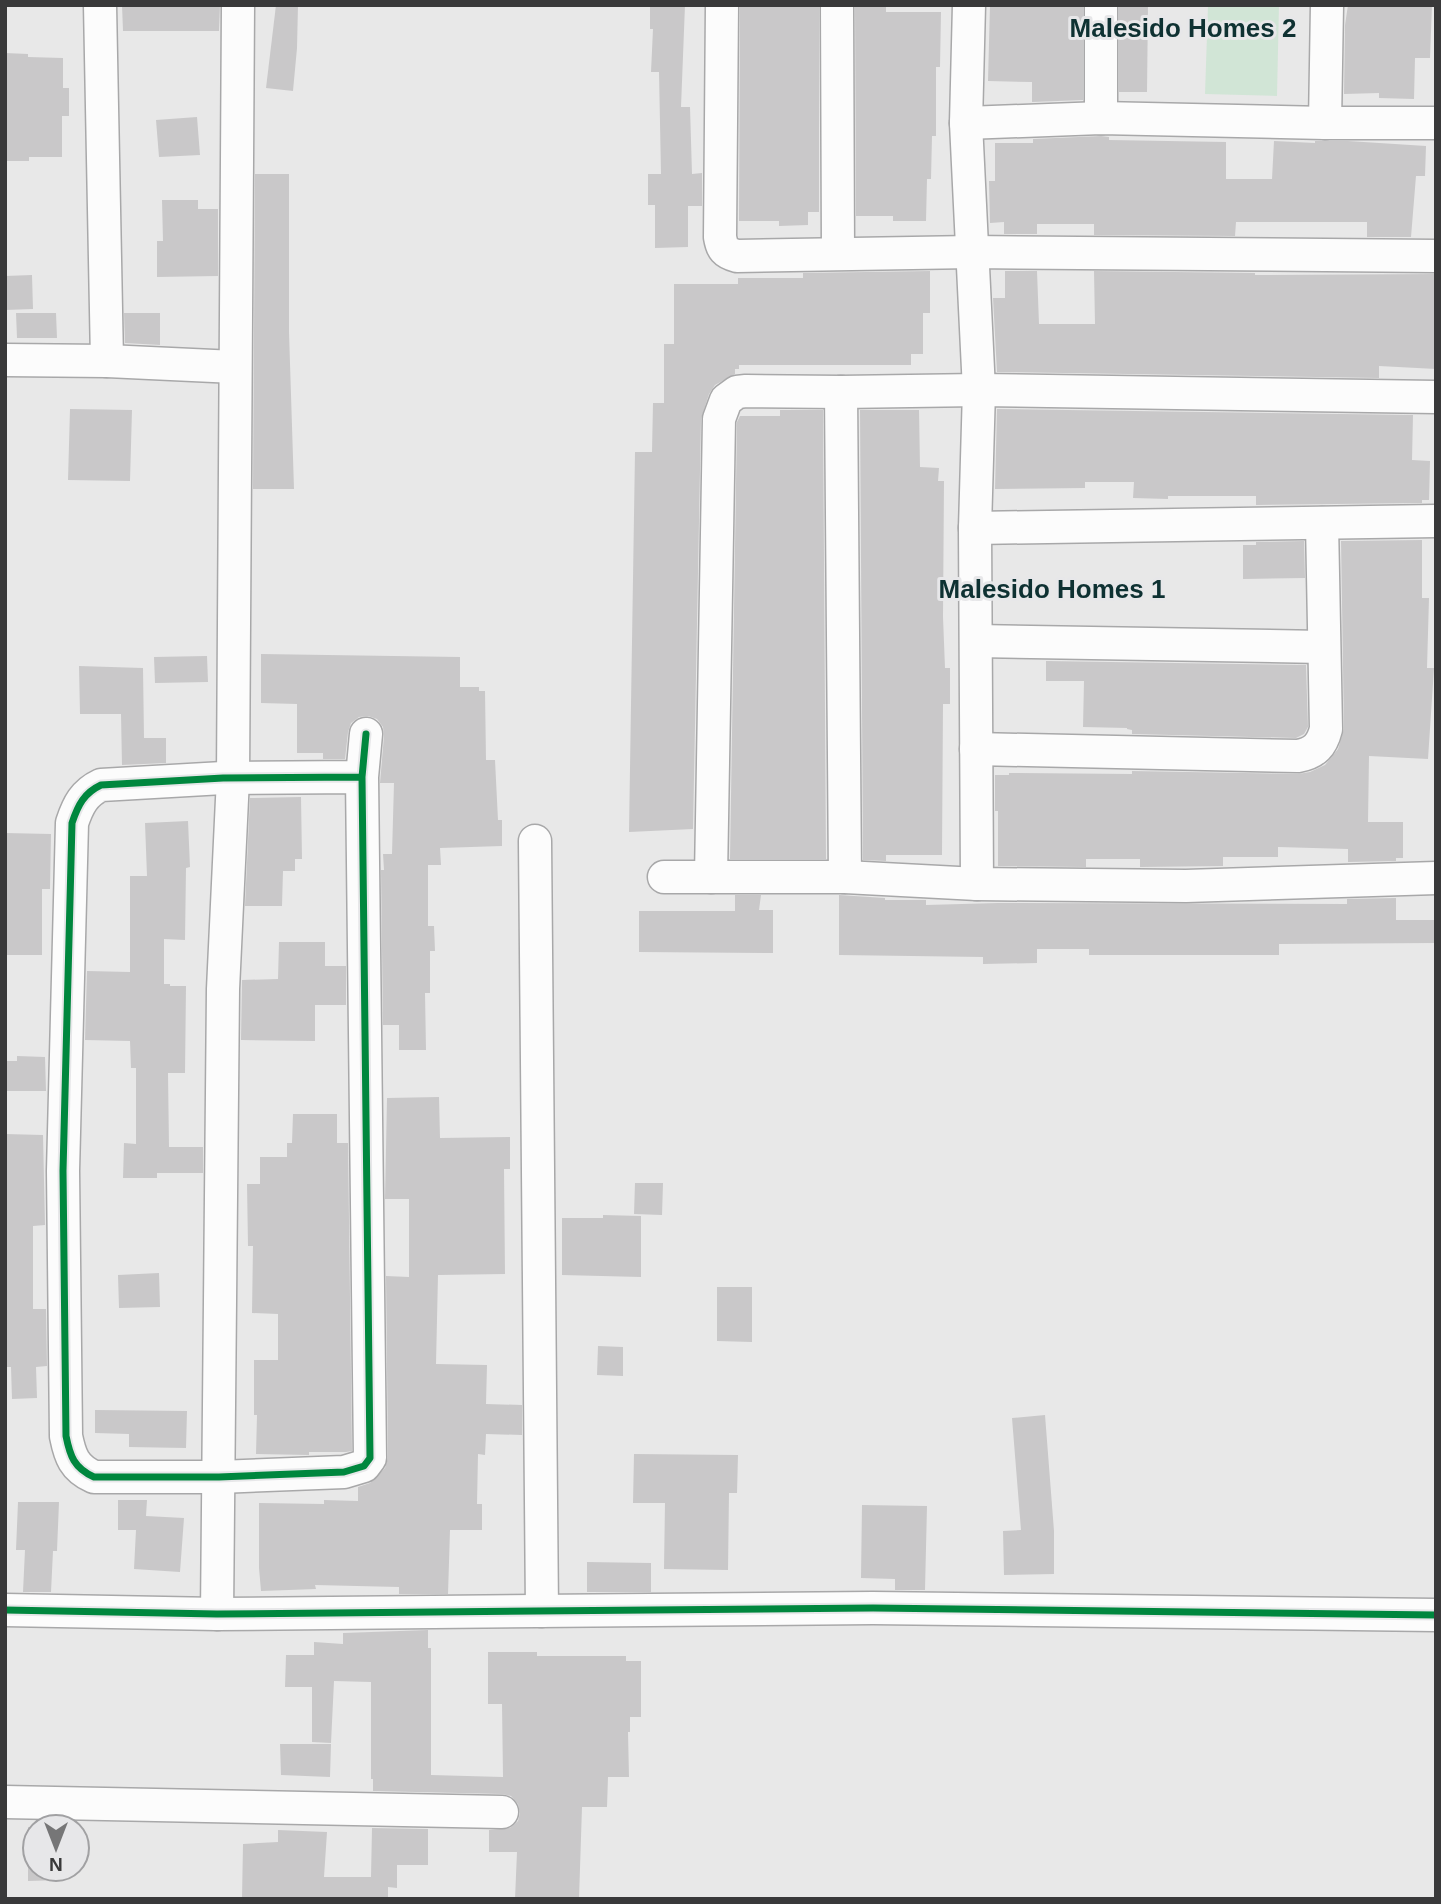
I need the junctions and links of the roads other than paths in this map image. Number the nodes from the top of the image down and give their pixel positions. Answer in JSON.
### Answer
{"nodes":[{"id":1,"x":100,"y":5,"type":"edge"},
{"id":2,"x":237,"y":5,"type":"edge"},
{"id":3,"x":722,"y":5,"type":"edge"},
{"id":4,"x":837,"y":5,"type":"edge"},
{"id":5,"x":969,"y":5,"type":"edge"},
{"id":6,"x":1101,"y":5,"type":"edge"},
{"id":7,"x":1327,"y":5,"type":"edge"},
{"id":8,"x":1101,"y":118,"type":"junction"},
{"id":9,"x":966,"y":123,"type":"junction"},
{"id":10,"x":1325,"y":123,"type":"junction"},
{"id":11,"x":1436,"y":123,"type":"edge"},
{"id":12,"x":972,"y":252,"type":"junction"},
{"id":13,"x":838,"y":253,"type":"junction"},
{"id":14,"x":1436,"y":256,"type":"edge"},
{"id":15,"x":5,"y":360,"type":"edge"},
{"id":16,"x":107,"y":361,"type":"junction"},
{"id":17,"x":235,"y":367,"type":"junction"},
{"id":18,"x":979,"y":390,"type":"junction"},
{"id":19,"x":841,"y":393,"type":"junction"},
{"id":20,"x":1436,"y":397,"type":"edge"},
{"id":21,"x":1436,"y":522,"type":"edge"},
{"id":22,"x":1322,"y":523,"type":"junction"},
{"id":23,"x":975,"y":528,"type":"junction"},
{"id":24,"x":977,"y":641,"type":"junction"},
{"id":25,"x":1323,"y":647,"type":"junction"},
{"id":26,"x":366,"y":734,"type":"dead end"},
{"id":27,"x":976,"y":750,"type":"junction"},
{"id":28,"x":362,"y":777,"type":"junction"},
{"id":29,"x":233,"y":778,"type":"junction"},
{"id":30,"x":535,"y":841,"type":"dead end"},
{"id":31,"x":664,"y":877,"type":"dead end"},
{"id":32,"x":711,"y":877,"type":"junction"},
{"id":33,"x":845,"y":877,"type":"junction"},
{"id":34,"x":1436,"y":878,"type":"edge"},
{"id":35,"x":977,"y":884,"type":"junction"},
{"id":36,"x":219,"y":1476,"type":"junction"},
{"id":37,"x":5,"y":1611,"type":"edge"},
{"id":38,"x":541,"y":1611,"type":"junction"},
{"id":39,"x":217,"y":1614,"type":"junction"},
{"id":40,"x":1436,"y":1615,"type":"edge"},
{"id":41,"x":5,"y":1802,"type":"edge"},
{"id":42,"x":502,"y":1812,"type":"dead end"}],
"edges":[{"from":1,"to":16,"type":"street"},
{"from":2,"to":17,"type":"street"},
{"from":3,"to":13,"type":"street"},
{"from":4,"to":13,"type":"street"},
{"from":5,"to":9,"type":"street"},
{"from":6,"to":8,"type":"street"},
{"from":7,"to":10,"type":"street"},
{"from":8,"to":9,"type":"street"},
{"from":8,"to":10,"type":"street"},
{"from":9,"to":12,"type":"street"},
{"from":10,"to":11,"type":"street"},
{"from":12,"to":13,"type":"street"},
{"from":12,"to":14,"type":"street"},
{"from":12,"to":18,"type":"street"},
{"from":15,"to":16,"type":"street"},
{"from":16,"to":17,"type":"street"},
{"from":17,"to":29,"type":"street"},
{"from":18,"to":19,"type":"street"},
{"from":18,"to":20,"type":"street"},
{"from":18,"to":23,"type":"street"},
{"from":19,"to":32,"type":"street"},
{"from":19,"to":33,"type":"street"},
{"from":21,"to":22,"type":"street"},
{"from":22,"to":23,"type":"street"},
{"from":22,"to":25,"type":"street"},
{"from":23,"to":24,"type":"street"},
{"from":24,"to":25,"type":"street"},
{"from":24,"to":27,"type":"street"},
{"from":25,"to":27,"type":"street"},
{"from":26,"to":28,"type":"street"},
{"from":27,"to":35,"type":"street"},
{"from":28,"to":29,"type":"street"},
{"from":28,"to":36,"type":"street"},
{"from":29,"to":36,"type":"street"},
{"from":29,"to":36,"type":"street"},
{"from":30,"to":38,"type":"street"},
{"from":31,"to":32,"type":"street"},
{"from":32,"to":33,"type":"street"},
{"from":33,"to":35,"type":"street"},
{"from":34,"to":35,"type":"street"},
{"from":36,"to":39,"type":"street"},
{"from":37,"to":39,"type":"street"},
{"from":38,"to":39,"type":"street"},
{"from":38,"to":40,"type":"street"},
{"from":41,"to":42,"type":"street"}]}
